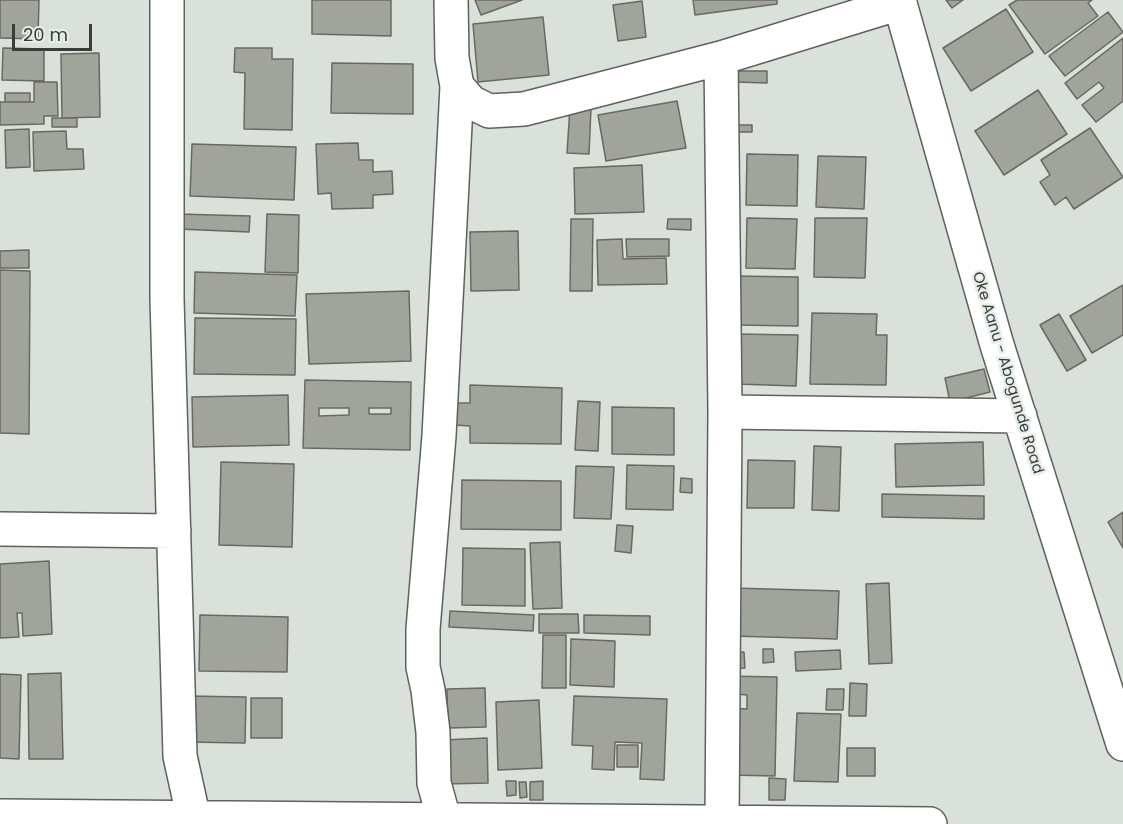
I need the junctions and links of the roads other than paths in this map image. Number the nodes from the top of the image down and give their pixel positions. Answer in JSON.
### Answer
{"nodes":[{"id":1,"x":167,"y":0,"type":"edge"},
{"id":2,"x":451,"y":0,"type":"edge"},
{"id":3,"x":899,"y":1,"type":"edge"},
{"id":4,"x":721,"y":58,"type":"junction"},
{"id":5,"x":457,"y":86,"type":"junction"},
{"id":6,"x":725,"y":412,"type":"junction"},
{"id":7,"x":1020,"y":416,"type":"junction"},
{"id":8,"x":0,"y":529,"type":"edge"},
{"id":9,"x":174,"y":531,"type":"junction"},
{"id":10,"x":1121,"y":728,"type":"edge"},
{"id":11,"x":0,"y":816,"type":"edge"},
{"id":12,"x":444,"y":819,"type":"junction"},
{"id":13,"x":194,"y":820,"type":"edge"},
{"id":14,"x":722,"y":822,"type":"junction"},
{"id":15,"x":900,"y":824,"type":"edge"},
{"id":16,"x":930,"y":824,"type":"edge"}],
"edges":[{"from":1,"to":9,"type":"street"},
{"from":2,"to":5,"type":"street"},
{"from":3,"to":4,"type":"street"},
{"from":3,"to":7,"type":"street","name":"Oke Aanu - Abogunde Road"},
{"from":4,"to":5,"type":"street"},
{"from":4,"to":6,"type":"street"},
{"from":5,"to":12,"type":"street"},
{"from":6,"to":7,"type":"street"},
{"from":6,"to":14,"type":"street"},
{"from":7,"to":10,"type":"street","name":"Oke Aanu - Abogunde Road"},
{"from":8,"to":9,"type":"street"},
{"from":9,"to":13,"type":"street"},
{"from":11,"to":13,"type":"street"},
{"from":12,"to":13,"type":"street"},
{"from":12,"to":14,"type":"street"},
{"from":14,"to":15,"type":"street"},
{"from":15,"to":16,"type":"street"}]}
